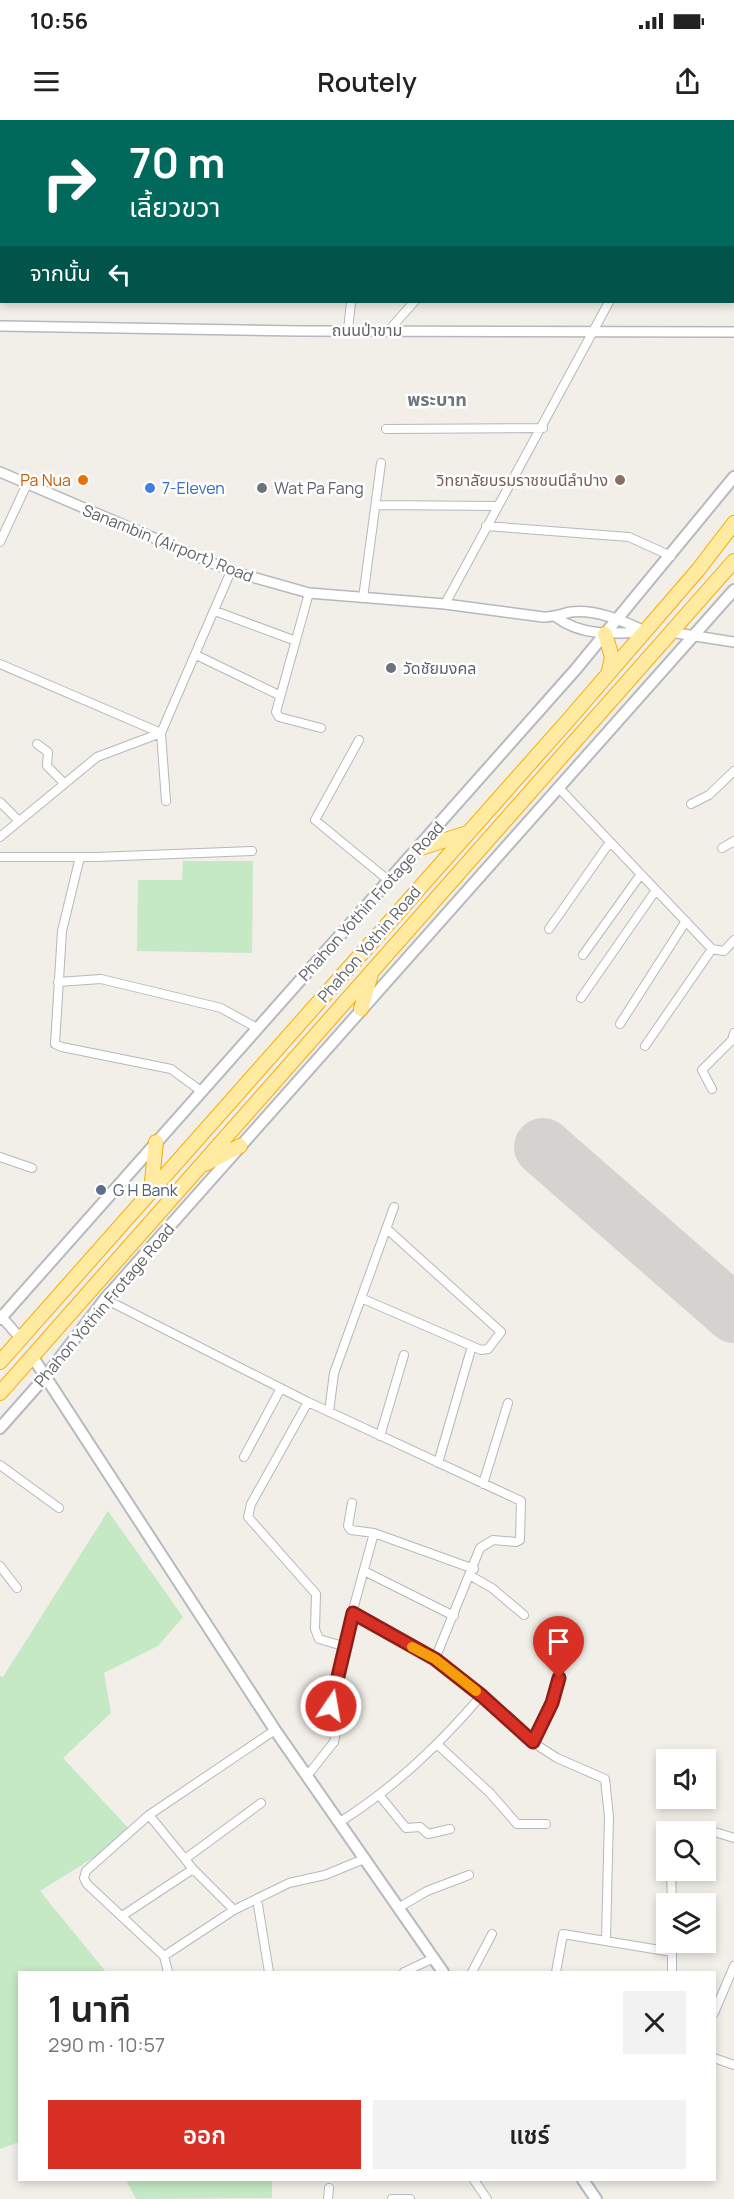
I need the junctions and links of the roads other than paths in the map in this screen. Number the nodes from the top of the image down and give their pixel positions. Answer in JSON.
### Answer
{"nodes":[{"id":1,"x":351,"y":303,"type":"edge"},
{"id":2,"x":413,"y":303,"type":"edge"},
{"id":3,"x":609,"y":303,"type":"edge"},
{"id":4,"x":0,"y":326,"type":"edge"},
{"id":5,"x":348,"y":330,"type":"junction"},
{"id":6,"x":389,"y":330,"type":"junction"},
{"id":7,"x":596,"y":330,"type":"junction"},
{"id":8,"x":734,"y":332,"type":"edge"},
{"id":9,"x":543,"y":428,"type":"junction"},
{"id":10,"x":386,"y":429,"type":"dead end"},
{"id":11,"x":381,"y":464,"type":"dead end"},
{"id":12,"x":0,"y":472,"type":"edge"},
{"id":13,"x":734,"y":477,"type":"edge"},
{"id":14,"x":27,"y":484,"type":"junction"},
{"id":15,"x":377,"y":505,"type":"junction"},
{"id":16,"x":497,"y":506,"type":"junction"},
{"id":17,"x":734,"y":523,"type":"edge"},
{"id":18,"x":486,"y":526,"type":"junction"},
{"id":19,"x":0,"y":542,"type":"edge"},
{"id":20,"x":671,"y":556,"type":"junction"},
{"id":21,"x":734,"y":561,"type":"edge"},
{"id":22,"x":231,"y":572,"type":"junction"},
{"id":23,"x":734,"y":590,"type":"edge"},
{"id":24,"x":309,"y":593,"type":"junction"},
{"id":25,"x":363,"y":597,"type":"junction"},
{"id":26,"x":446,"y":604,"type":"junction"},
{"id":27,"x":215,"y":611,"type":"junction"},
{"id":28,"x":556,"y":617,"type":"junction"},
{"id":29,"x":616,"y":618,"type":"junction"},
{"id":30,"x":645,"y":631,"type":"junction"},
{"id":31,"x":670,"y":632,"type":"junction"},
{"id":32,"x":605,"y":634,"type":"junction"},
{"id":33,"x":692,"y":635,"type":"junction"},
{"id":34,"x":296,"y":641,"type":"junction"},
{"id":35,"x":734,"y":642,"type":"edge"},
{"id":36,"x":196,"y":655,"type":"junction"},
{"id":37,"x":0,"y":664,"type":"edge"},
{"id":38,"x":608,"y":673,"type":"junction"},
{"id":39,"x":279,"y":694,"type":"junction"},
{"id":40,"x":321,"y":728,"type":"dead end"},
{"id":41,"x":161,"y":733,"type":"junction"},
{"id":42,"x":358,"y":740,"type":"dead end"},
{"id":43,"x":37,"y":744,"type":"dead end"},
{"id":44,"x":734,"y":771,"type":"edge"},
{"id":45,"x":63,"y":782,"type":"junction"},
{"id":46,"x":558,"y":787,"type":"junction"},
{"id":47,"x":166,"y":801,"type":"dead end"},
{"id":48,"x":0,"y":802,"type":"edge"},
{"id":49,"x":691,"y":804,"type":"dead end"},
{"id":50,"x":18,"y":821,"type":"junction"},
{"id":51,"x":468,"y":833,"type":"junction"},
{"id":52,"x":0,"y":837,"type":"edge"},
{"id":53,"x":734,"y":841,"type":"edge"},
{"id":54,"x":610,"y":842,"type":"junction"},
{"id":55,"x":418,"y":849,"type":"junction"},
{"id":56,"x":722,"y":849,"type":"dead end"},
{"id":57,"x":252,"y":850,"type":"dead end"},
{"id":58,"x":80,"y":857,"type":"junction"},
{"id":59,"x":0,"y":858,"type":"edge"},
{"id":60,"x":641,"y":874,"type":"junction"},
{"id":61,"x":388,"y":880,"type":"junction"},
{"id":62,"x":656,"y":890,"type":"junction"},
{"id":63,"x":686,"y":921,"type":"junction"},
{"id":64,"x":549,"y":929,"type":"dead end"},
{"id":65,"x":734,"y":940,"type":"edge"},
{"id":66,"x":711,"y":949,"type":"junction"},
{"id":67,"x":583,"y":955,"type":"dead end"},
{"id":68,"x":373,"y":969,"type":"junction"},
{"id":69,"x":58,"y":982,"type":"junction"},
{"id":70,"x":581,"y":999,"type":"dead end"},
{"id":71,"x":361,"y":1009,"type":"junction"},
{"id":72,"x":620,"y":1024,"type":"dead end"},
{"id":73,"x":257,"y":1028,"type":"junction"},
{"id":74,"x":733,"y":1039,"type":"edge"},
{"id":75,"x":645,"y":1046,"type":"dead end"},
{"id":76,"x":712,"y":1089,"type":"dead end"},
{"id":77,"x":201,"y":1091,"type":"junction"},
{"id":78,"x":156,"y":1142,"type":"junction"},
{"id":79,"x":240,"y":1146,"type":"junction"},
{"id":80,"x":0,"y":1157,"type":"edge"},
{"id":81,"x":32,"y":1168,"type":"dead end"},
{"id":82,"x":197,"y":1169,"type":"junction"},
{"id":83,"x":151,"y":1191,"type":"junction"},
{"id":84,"x":394,"y":1207,"type":"dead end"},
{"id":85,"x":387,"y":1229,"type":"junction"},
{"id":86,"x":361,"y":1298,"type":"junction"},
{"id":87,"x":105,"y":1299,"type":"junction"},
{"id":88,"x":0,"y":1317,"type":"edge"},
{"id":89,"x":21,"y":1339,"type":"junction"},
{"id":90,"x":472,"y":1346,"type":"junction"},
{"id":91,"x":404,"y":1355,"type":"dead end"},
{"id":92,"x":32,"y":1356,"type":"junction"},
{"id":93,"x":0,"y":1362,"type":"edge"},
{"id":94,"x":46,"y":1376,"type":"junction"},
{"id":95,"x":281,"y":1388,"type":"junction"},
{"id":96,"x":0,"y":1393,"type":"edge"},
{"id":97,"x":308,"y":1402,"type":"junction"},
{"id":98,"x":508,"y":1403,"type":"dead end"},
{"id":99,"x":329,"y":1412,"type":"junction"},
{"id":100,"x":0,"y":1428,"type":"edge"},
{"id":101,"x":380,"y":1436,"type":"junction"},
{"id":102,"x":244,"y":1457,"type":"dead end"},
{"id":103,"x":438,"y":1463,"type":"junction"},
{"id":104,"x":0,"y":1465,"type":"edge"},
{"id":105,"x":483,"y":1484,"type":"junction"},
{"id":106,"x":352,"y":1503,"type":"dead end"},
{"id":107,"x":59,"y":1508,"type":"dead end"},
{"id":108,"x":374,"y":1533,"type":"junction"},
{"id":109,"x":0,"y":1566,"type":"edge"},
{"id":110,"x":363,"y":1571,"type":"junction"},
{"id":111,"x":473,"y":1572,"type":"junction"},
{"id":112,"x":17,"y":1588,"type":"dead end"},
{"id":113,"x":353,"y":1613,"type":"junction"},
{"id":114,"x":524,"y":1615,"type":"dead end"},
{"id":115,"x":454,"y":1616,"type":"junction"},
{"id":116,"x":344,"y":1646,"type":"junction"},
{"id":117,"x":435,"y":1659,"type":"junction"},
{"id":118,"x":559,"y":1678,"type":"dead end"},
{"id":119,"x":482,"y":1696,"type":"junction"},
{"id":120,"x":275,"y":1730,"type":"junction"},
{"id":121,"x":533,"y":1742,"type":"junction"},
{"id":122,"x":438,"y":1745,"type":"junction"},
{"id":123,"x":307,"y":1776,"type":"junction"},
{"id":124,"x":380,"y":1796,"type":"junction"},
{"id":125,"x":261,"y":1803,"type":"dead end"},
{"id":126,"x":149,"y":1815,"type":"junction"},
{"id":127,"x":340,"y":1822,"type":"junction"},
{"id":128,"x":546,"y":1824,"type":"dead end"},
{"id":129,"x":450,"y":1829,"type":"dead end"},
{"id":130,"x":716,"y":1832,"type":"edge"},
{"id":131,"x":734,"y":1838,"type":"edge"},
{"id":132,"x":185,"y":1859,"type":"junction"},
{"id":133,"x":364,"y":1859,"type":"junction"},
{"id":134,"x":193,"y":1869,"type":"junction"},
{"id":135,"x":469,"y":1875,"type":"dead end"},
{"id":136,"x":257,"y":1899,"type":"junction"},
{"id":137,"x":398,"y":1908,"type":"junction"},
{"id":138,"x":234,"y":1910,"type":"junction"},
{"id":139,"x":122,"y":1916,"type":"junction"},
{"id":140,"x":492,"y":1934,"type":"dead end"},
{"id":141,"x":606,"y":1939,"type":"junction"},
{"id":142,"x":656,"y":1949,"type":"edge"},
{"id":143,"x":672,"y":1953,"type":"edge"},
{"id":144,"x":164,"y":1956,"type":"junction"},
{"id":145,"x":434,"y":1958,"type":"junction"},
{"id":146,"x":734,"y":1966,"type":"edge"},
{"id":147,"x":168,"y":1971,"type":"edge"},
{"id":148,"x":268,"y":1971,"type":"edge"},
{"id":149,"x":406,"y":1971,"type":"edge"},
{"id":150,"x":442,"y":1971,"type":"edge"},
{"id":151,"x":473,"y":1971,"type":"edge"},
{"id":152,"x":556,"y":1971,"type":"edge"},
{"id":153,"x":672,"y":1971,"type":"edge"},
{"id":154,"x":716,"y":2008,"type":"edge"},
{"id":155,"x":716,"y":2059,"type":"edge"},
{"id":156,"x":734,"y":2065,"type":"edge"},
{"id":157,"x":475,"y":2181,"type":"edge"},
{"id":158,"x":584,"y":2181,"type":"edge"},
{"id":159,"x":329,"y":2188,"type":"dead end"},
{"id":160,"x":328,"y":2199,"type":"edge"},
{"id":161,"x":392,"y":2199,"type":"edge"},
{"id":162,"x":411,"y":2199,"type":"edge"},
{"id":163,"x":487,"y":2199,"type":"edge"},
{"id":164,"x":596,"y":2199,"type":"edge"}],
"edges":[{"from":1,"to":5,"type":"street"},
{"from":2,"to":6,"type":"street"},
{"from":3,"to":7,"type":"street"},
{"from":4,"to":5,"type":"street","name":"ถนนป่าขาม"},
{"from":5,"to":6,"type":"street","name":"ถนนป่าขาม"},
{"from":6,"to":7,"type":"street","name":"ถนนป่าขาม"},
{"from":7,"to":8,"type":"street","name":"ถนนป่าขาม"},
{"from":7,"to":9,"type":"street"},
{"from":9,"to":10,"type":"street"},
{"from":9,"to":16,"type":"street"},
{"from":11,"to":15,"type":"street"},
{"from":12,"to":14,"type":"street","name":"Sanambin (Airport) Road"},
{"from":13,"to":20,"type":"main road","name":"Phahon Yothin Frotage Road"},
{"from":14,"to":19,"type":"street"},
{"from":14,"to":22,"type":"street","name":"Sanambin (Airport) Road"},
{"from":15,"to":16,"type":"street"},
{"from":15,"to":25,"type":"street"},
{"from":16,"to":18,"type":"street"},
{"from":17,"to":30,"type":"highway","name":"Phahon Yothin Road"},
{"from":18,"to":20,"type":"street"},
{"from":18,"to":26,"type":"street"},
{"from":20,"to":29,"type":"main road","name":"Phahon Yothin Frotage Road"},
{"from":21,"to":31,"type":"highway","name":"Phahon Yothin Road"},
{"from":22,"to":24,"type":"street","name":"Sanambin (Airport) Road"},
{"from":22,"to":27,"type":"street"},
{"from":23,"to":33,"type":"main road","name":"Phahon Yothin Frotage Road"},
{"from":24,"to":25,"type":"street","name":"Sanambin (Airport) Road"},
{"from":24,"to":34,"type":"street"},
{"from":25,"to":26,"type":"street","name":"Sanambin (Airport) Road"},
{"from":26,"to":28,"type":"street","name":"Sanambin (Airport) Road"},
{"from":27,"to":34,"type":"street"},
{"from":27,"to":36,"type":"street"},
{"from":28,"to":29,"type":"street","name":"Sanambin (Airport) Road"},
{"from":28,"to":32,"type":"street","name":"Sanambin (Airport) Road"},
{"from":29,"to":30,"type":"street","name":"Sanambin (Airport) Road"},
{"from":29,"to":32,"type":"main road","name":"Phahon Yothin Frotage Road"},
{"from":30,"to":31,"type":"highway"},
{"from":30,"to":32,"type":"street","name":"Sanambin (Airport) Road"},
{"from":30,"to":38,"type":"highway","name":"Phahon Yothin Road"},
{"from":31,"to":33,"type":"street"},
{"from":31,"to":68,"type":"highway","name":"Phahon Yothin Road"},
{"from":32,"to":38,"type":"highway"},
{"from":32,"to":55,"type":"main road","name":"Phahon Yothin Frotage Road"},
{"from":33,"to":35,"type":"street"},
{"from":33,"to":46,"type":"main road","name":"Phahon Yothin Frotage Road"},
{"from":34,"to":39,"type":"street"},
{"from":36,"to":39,"type":"street"},
{"from":36,"to":41,"type":"street"},
{"from":37,"to":41,"type":"street"},
{"from":38,"to":51,"type":"highway","name":"Phahon Yothin Road"},
{"from":39,"to":40,"type":"street"},
{"from":41,"to":45,"type":"street"},
{"from":41,"to":47,"type":"street"},
{"from":42,"to":61,"type":"street"},
{"from":43,"to":45,"type":"street"},
{"from":44,"to":49,"type":"street"},
{"from":45,"to":50,"type":"street"},
{"from":46,"to":54,"type":"street"},
{"from":46,"to":71,"type":"main road","name":"Phahon Yothin Frotage Road"},
{"from":48,"to":50,"type":"street"},
{"from":50,"to":52,"type":"street"},
{"from":51,"to":55,"type":"highway"},
{"from":51,"to":83,"type":"highway","name":"Phahon Yothin Road"},
{"from":53,"to":56,"type":"street"},
{"from":54,"to":60,"type":"street"},
{"from":54,"to":64,"type":"street"},
{"from":55,"to":61,"type":"main road","name":"Phahon Yothin Frotage Road"},
{"from":57,"to":58,"type":"street"},
{"from":58,"to":59,"type":"street"},
{"from":58,"to":69,"type":"street"},
{"from":60,"to":62,"type":"street"},
{"from":60,"to":67,"type":"street"},
{"from":61,"to":73,"type":"main road","name":"Phahon Yothin Frotage Road"},
{"from":62,"to":63,"type":"street"},
{"from":62,"to":70,"type":"street"},
{"from":63,"to":66,"type":"street"},
{"from":63,"to":72,"type":"street"},
{"from":65,"to":66,"type":"street"},
{"from":66,"to":75,"type":"street"},
{"from":68,"to":71,"type":"highway"},
{"from":68,"to":82,"type":"highway","name":"Phahon Yothin Road"},
{"from":69,"to":73,"type":"street"},
{"from":69,"to":77,"type":"street"},
{"from":71,"to":79,"type":"main road","name":"Phahon Yothin Frotage Road"},
{"from":73,"to":77,"type":"main road","name":"Phahon Yothin Frotage Road"},
{"from":74,"to":76,"type":"street"},
{"from":77,"to":78,"type":"main road","name":"Phahon Yothin Frotage Road"},
{"from":78,"to":83,"type":"highway"},
{"from":78,"to":88,"type":"main road","name":"Phahon Yothin Frotage Road"},
{"from":79,"to":82,"type":"highway"},
{"from":79,"to":87,"type":"main road","name":"Phahon Yothin Frotage Road"},
{"from":80,"to":81,"type":"street"},
{"from":82,"to":92,"type":"highway","name":"Phahon Yothin Road"},
{"from":83,"to":89,"type":"highway","name":"Phahon Yothin Road"},
{"from":84,"to":85,"type":"street"},
{"from":85,"to":86,"type":"street"},
{"from":85,"to":90,"type":"street"},
{"from":86,"to":90,"type":"street"},
{"from":86,"to":99,"type":"street"},
{"from":87,"to":94,"type":"main road","name":"Phahon Yothin Frotage Road"},
{"from":87,"to":95,"type":"street"},
{"from":88,"to":89,"type":"street"},
{"from":89,"to":92,"type":"highway"},
{"from":89,"to":93,"type":"highway","name":"Phahon Yothin Road"},
{"from":90,"to":103,"type":"street"},
{"from":91,"to":101,"type":"street"},
{"from":92,"to":94,"type":"main road"},
{"from":92,"to":96,"type":"highway","name":"Phahon Yothin Road"},
{"from":94,"to":100,"type":"main road","name":"Phahon Yothin Frotage Road"},
{"from":94,"to":120,"type":"main road"},
{"from":95,"to":97,"type":"street"},
{"from":95,"to":102,"type":"street"},
{"from":97,"to":99,"type":"street"},
{"from":97,"to":116,"type":"street"},
{"from":98,"to":105,"type":"street"},
{"from":99,"to":101,"type":"street"},
{"from":101,"to":103,"type":"street"},
{"from":103,"to":105,"type":"street"},
{"from":104,"to":107,"type":"street"},
{"from":105,"to":111,"type":"street"},
{"from":106,"to":108,"type":"street"},
{"from":108,"to":110,"type":"street"},
{"from":108,"to":111,"type":"street"},
{"from":109,"to":112,"type":"street"},
{"from":110,"to":113,"type":"street"},
{"from":110,"to":115,"type":"street"},
{"from":111,"to":114,"type":"street"},
{"from":111,"to":115,"type":"street"},
{"from":113,"to":116,"type":"street"},
{"from":113,"to":117,"type":"street"},
{"from":115,"to":117,"type":"street"},
{"from":116,"to":123,"type":"street"},
{"from":117,"to":119,"type":"street"},
{"from":118,"to":121,"type":"street"},
{"from":119,"to":121,"type":"street"},
{"from":119,"to":122,"type":"street"},
{"from":120,"to":123,"type":"main road"},
{"from":120,"to":126,"type":"street"},
{"from":121,"to":141,"type":"street"},
{"from":122,"to":124,"type":"street"},
{"from":122,"to":128,"type":"street"},
{"from":123,"to":127,"type":"main road"},
{"from":124,"to":127,"type":"street"},
{"from":124,"to":129,"type":"street"},
{"from":125,"to":132,"type":"street"},
{"from":126,"to":132,"type":"street"},
{"from":126,"to":139,"type":"street"},
{"from":127,"to":133,"type":"main road"},
{"from":130,"to":131,"type":"street"},
{"from":132,"to":134,"type":"street"},
{"from":133,"to":136,"type":"street"},
{"from":133,"to":137,"type":"main road"},
{"from":134,"to":138,"type":"street"},
{"from":134,"to":139,"type":"street"},
{"from":135,"to":137,"type":"street"},
{"from":136,"to":138,"type":"street"},
{"from":136,"to":148,"type":"street"},
{"from":137,"to":145,"type":"main road"},
{"from":138,"to":144,"type":"street"},
{"from":139,"to":144,"type":"street"},
{"from":140,"to":151,"type":"street"},
{"from":141,"to":142,"type":"street"},
{"from":141,"to":152,"type":"street"},
{"from":143,"to":153,"type":"street"},
{"from":144,"to":147,"type":"street"},
{"from":145,"to":149,"type":"street"},
{"from":145,"to":150,"type":"main road"},
{"from":146,"to":154,"type":"street"},
{"from":155,"to":156,"type":"street"},
{"from":157,"to":163,"type":"street"},
{"from":158,"to":164,"type":"main road"},
{"from":159,"to":160,"type":"street"},
{"from":161,"to":162,"type":"street"}]}
